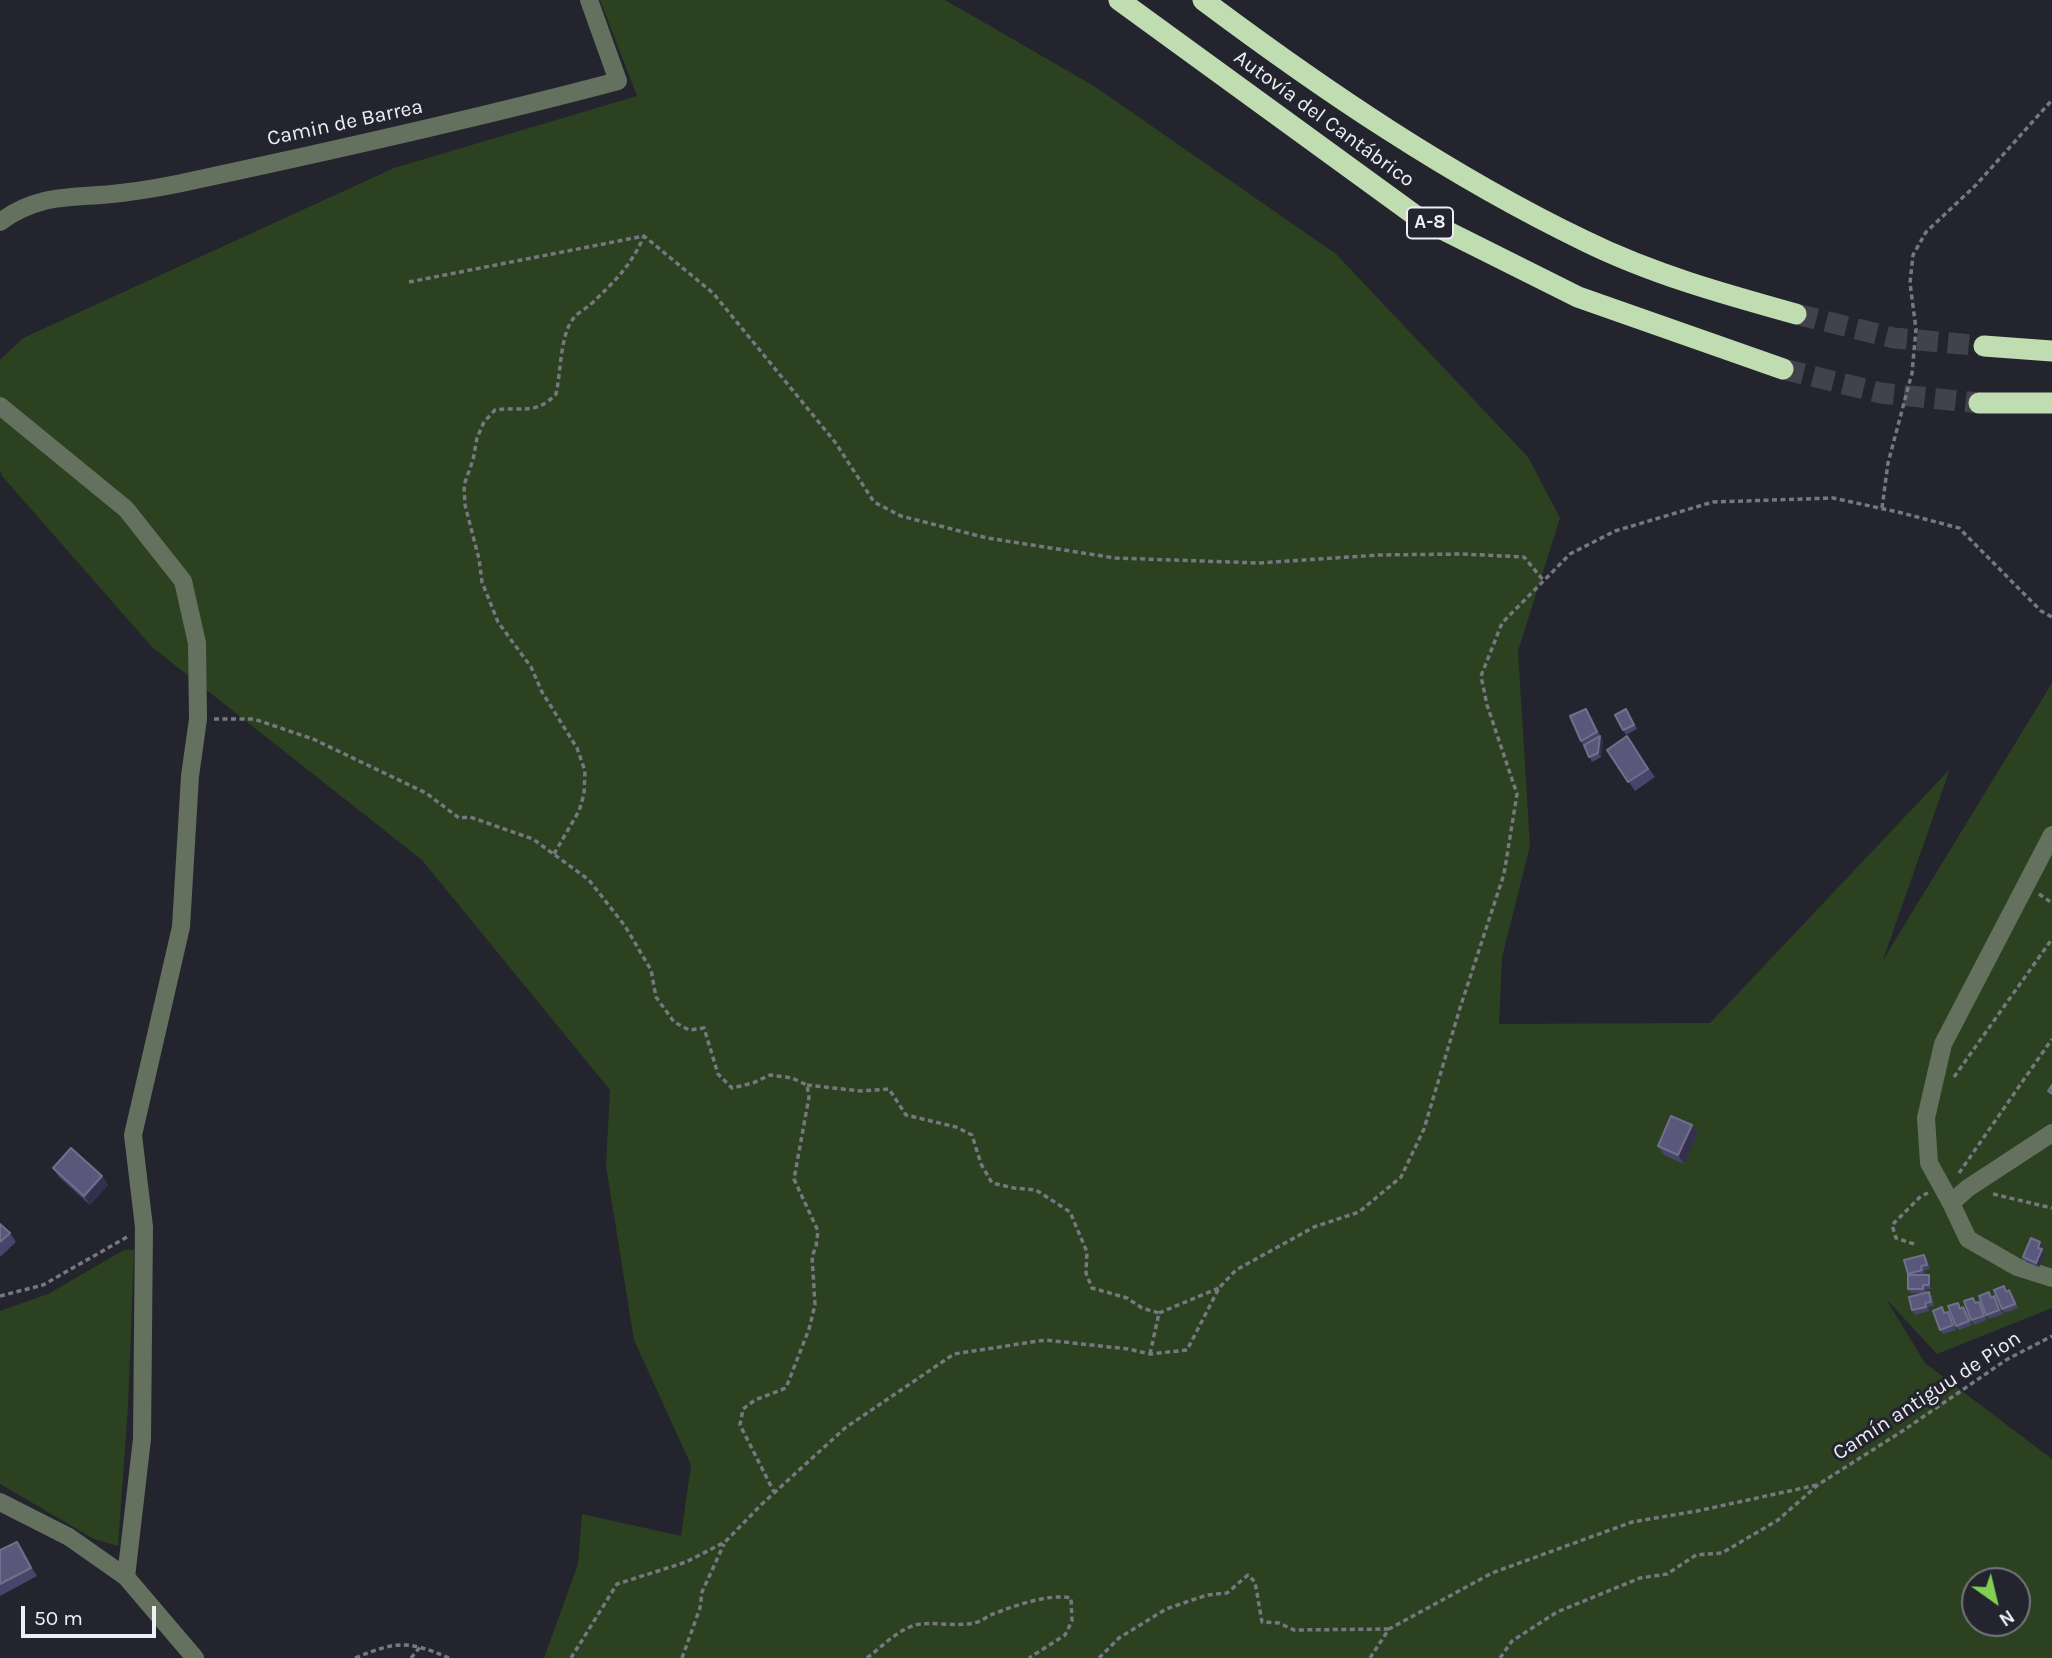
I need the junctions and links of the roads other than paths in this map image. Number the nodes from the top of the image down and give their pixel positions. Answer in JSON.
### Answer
{"nodes":[{"id":1,"x":589,"y":0,"type":"edge"},
{"id":2,"x":1119,"y":0,"type":"edge"},
{"id":3,"x":1203,"y":0,"type":"edge"},
{"id":4,"x":0,"y":222,"type":"edge"},
{"id":5,"x":1796,"y":314,"type":"tunnel mouth"},
{"id":6,"x":2052,"y":344,"type":"edge"},
{"id":7,"x":2052,"y":351,"type":"edge"},
{"id":8,"x":1783,"y":369,"type":"tunnel mouth"},
{"id":9,"x":2020,"y":402,"type":"junction"},
{"id":10,"x":1979,"y":403,"type":"tunnel mouth"},
{"id":11,"x":2052,"y":403,"type":"edge"},
{"id":12,"x":0,"y":406,"type":"edge"},
{"id":13,"x":2052,"y":413,"type":"edge"},
{"id":14,"x":2052,"y":835,"type":"edge"},
{"id":15,"x":2052,"y":1133,"type":"edge"},
{"id":16,"x":1951,"y":1203,"type":"junction"},
{"id":17,"x":2052,"y":1278,"type":"edge"},
{"id":18,"x":0,"y":1502,"type":"edge"},
{"id":19,"x":126,"y":1577,"type":"junction"},
{"id":20,"x":195,"y":1658,"type":"edge"}],
"edges":[{"from":1,"to":4,"type":"street","name":"Camin de Barrea"},
{"from":2,"to":8,"type":"highway","name":"Autovía del Cantábrico","number":"A-8"},
{"from":3,"to":5,"type":"highway","name":"Autovía del Cantábrico"},
{"from":6,"to":7,"type":"highway"},
{"from":9,"to":10,"type":"highway"},
{"from":9,"to":11,"type":"highway"},
{"from":9,"to":13,"type":"highway"},
{"from":12,"to":19,"type":"street"},
{"from":14,"to":16,"type":"street"},
{"from":15,"to":16,"type":"street"},
{"from":16,"to":17,"type":"street"},
{"from":18,"to":19,"type":"street"},
{"from":19,"to":20,"type":"street"}]}
